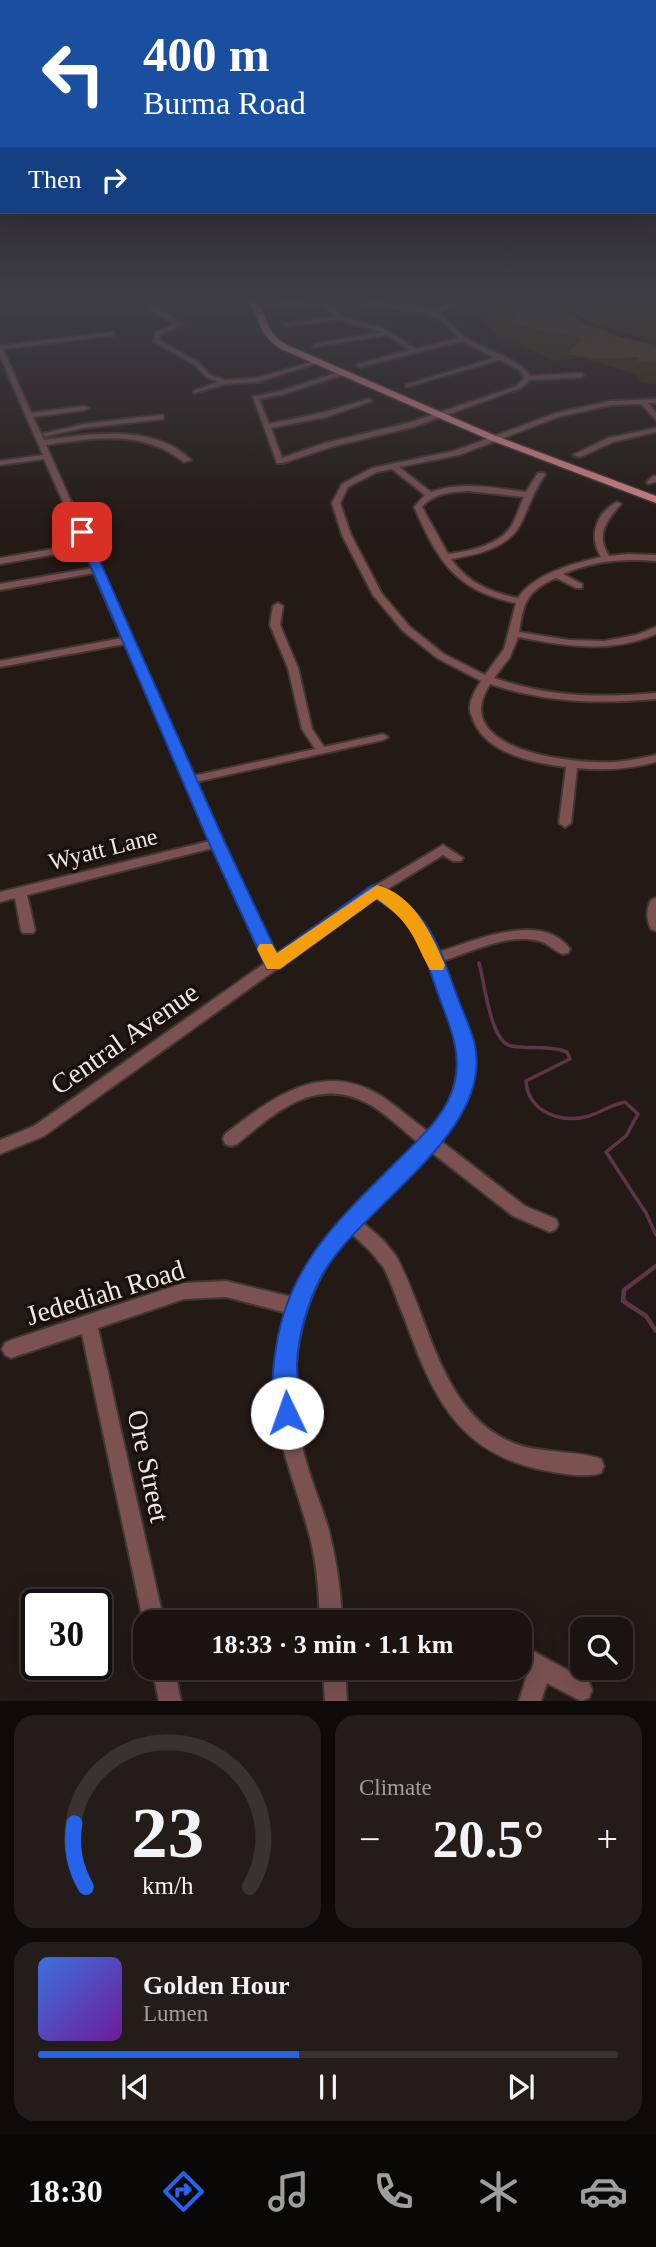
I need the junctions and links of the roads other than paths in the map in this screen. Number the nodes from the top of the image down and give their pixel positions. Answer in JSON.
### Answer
{"nodes":[{"id":1,"x":8,"y":378,"type":"edge"},
{"id":2,"x":214,"y":378,"type":"edge"},
{"id":3,"x":263,"y":378,"type":"edge"},
{"id":4,"x":326,"y":378,"type":"edge"},
{"id":5,"x":355,"y":378,"type":"edge"},
{"id":6,"x":433,"y":378,"type":"edge"},
{"id":7,"x":528,"y":378,"type":"edge"},
{"id":8,"x":224,"y":382,"type":"junction"},
{"id":9,"x":408,"y":386,"type":"dead end"},
{"id":10,"x":196,"y":392,"type":"dead end"},
{"id":11,"x":369,"y":401,"type":"dead end"},
{"id":12,"x":643,"y":401,"type":"junction"},
{"id":13,"x":656,"y":401,"type":"edge"},
{"id":14,"x":29,"y":415,"type":"junction"},
{"id":15,"x":438,"y":415,"type":"junction"},
{"id":16,"x":160,"y":417,"type":"dead end"},
{"id":17,"x":656,"y":418,"type":"edge"},
{"id":18,"x":84,"y":426,"type":"junction"},
{"id":19,"x":267,"y":427,"type":"junction"},
{"id":20,"x":656,"y":430,"type":"edge"},
{"id":21,"x":492,"y":438,"type":"junction"},
{"id":22,"x":40,"y":439,"type":"junction"},
{"id":23,"x":578,"y":455,"type":"dead end"},
{"id":24,"x":48,"y":456,"type":"junction"},
{"id":25,"x":187,"y":460,"type":"dead end"},
{"id":26,"x":0,"y":463,"type":"edge"},
{"id":27,"x":393,"y":466,"type":"junction"},
{"id":28,"x":541,"y":475,"type":"dead end"},
{"id":29,"x":527,"y":495,"type":"junction"},
{"id":30,"x":431,"y":496,"type":"junction"},
{"id":31,"x":656,"y":500,"type":"edge"},
{"id":32,"x":617,"y":504,"type":"dead end"},
{"id":33,"x":88,"y":547,"type":"junction"},
{"id":34,"x":445,"y":557,"type":"junction"},
{"id":35,"x":606,"y":558,"type":"junction"},
{"id":36,"x":656,"y":558,"type":"edge"},
{"id":37,"x":0,"y":561,"type":"edge"},
{"id":38,"x":98,"y":570,"type":"junction"},
{"id":39,"x":555,"y":574,"type":"junction"},
{"id":40,"x":579,"y":586,"type":"dead end"},
{"id":41,"x":0,"y":587,"type":"edge"},
{"id":42,"x":521,"y":601,"type":"junction"},
{"id":43,"x":278,"y":606,"type":"dead end"},
{"id":44,"x":656,"y":630,"type":"edge"},
{"id":45,"x":515,"y":634,"type":"junction"},
{"id":46,"x":129,"y":639,"type":"junction"},
{"id":47,"x":0,"y":664,"type":"edge"},
{"id":48,"x":489,"y":680,"type":"junction"},
{"id":49,"x":656,"y":696,"type":"edge"},
{"id":50,"x":383,"y":737,"type":"dead end"},
{"id":51,"x":321,"y":750,"type":"junction"},
{"id":52,"x":656,"y":758,"type":"edge"},
{"id":53,"x":572,"y":762,"type":"junction"},
{"id":54,"x":190,"y":780,"type":"junction"},
{"id":55,"x":565,"y":823,"type":"dead end"},
{"id":56,"x":217,"y":843,"type":"junction"},
{"id":57,"x":457,"y":858,"type":"dead end"},
{"id":58,"x":377,"y":890,"type":"junction"},
{"id":59,"x":20,"y":892,"type":"junction"},
{"id":60,"x":0,"y":897,"type":"edge"},
{"id":61,"x":656,"y":903,"type":"edge"},
{"id":62,"x":656,"y":926,"type":"edge"},
{"id":63,"x":28,"y":930,"type":"dead end"},
{"id":64,"x":563,"y":949,"type":"dead end"},
{"id":65,"x":434,"y":959,"type":"junction"},
{"id":66,"x":273,"y":965,"type":"junction"},
{"id":67,"x":231,"y":1139,"type":"dead end"},
{"id":68,"x":430,"y":1142,"type":"junction"},
{"id":69,"x":0,"y":1147,"type":"edge"},
{"id":70,"x":350,"y":1222,"type":"junction"},
{"id":71,"x":550,"y":1224,"type":"dead end"},
{"id":72,"x":297,"y":1307,"type":"junction"},
{"id":73,"x":88,"y":1322,"type":"junction"},
{"id":74,"x":11,"y":1349,"type":"dead end"},
{"id":75,"x":594,"y":1466,"type":"dead end"},
{"id":76,"x":150,"y":1610,"type":"edge"},
{"id":77,"x":330,"y":1610,"type":"edge"},
{"id":78,"x":532,"y":1661,"type":"edge"},
{"id":79,"x":541,"y":1665,"type":"junction"},
{"id":80,"x":166,"y":1680,"type":"edge"},
{"id":81,"x":334,"y":1680,"type":"edge"},
{"id":82,"x":581,"y":1690,"type":"dead end"},
{"id":83,"x":170,"y":1701,"type":"edge"},
{"id":84,"x":335,"y":1701,"type":"edge"},
{"id":85,"x":530,"y":1701,"type":"edge"}],
"edges":[{"from":1,"to":14,"type":"street"},
{"from":2,"to":8,"type":"street"},
{"from":3,"to":8,"type":"street"},
{"from":4,"to":19,"type":"street"},
{"from":5,"to":15,"type":"main road"},
{"from":6,"to":9,"type":"street"},
{"from":7,"to":15,"type":"street"},
{"from":8,"to":10,"type":"street"},
{"from":11,"to":19,"type":"street"},
{"from":12,"to":13,"type":"street"},
{"from":12,"to":17,"type":"street"},
{"from":12,"to":21,"type":"street"},
{"from":14,"to":18,"type":"street"},
{"from":14,"to":22,"type":"street"},
{"from":15,"to":19,"type":"street"},
{"from":15,"to":21,"type":"main road"},
{"from":16,"to":18,"type":"street"},
{"from":18,"to":22,"type":"street"},
{"from":20,"to":23,"type":"street"},
{"from":21,"to":27,"type":"street"},
{"from":21,"to":31,"type":"main road"},
{"from":22,"to":24,"type":"street"},
{"from":22,"to":25,"type":"street"},
{"from":24,"to":26,"type":"street"},
{"from":24,"to":33,"type":"street"},
{"from":27,"to":30,"type":"street"},
{"from":27,"to":48,"type":"street"},
{"from":28,"to":29,"type":"street"},
{"from":29,"to":30,"type":"street"},
{"from":29,"to":34,"type":"street"},
{"from":30,"to":34,"type":"street"},
{"from":32,"to":35,"type":"street"},
{"from":33,"to":37,"type":"street"},
{"from":33,"to":38,"type":"street"},
{"from":34,"to":42,"type":"street"},
{"from":35,"to":36,"type":"street"},
{"from":35,"to":39,"type":"street"},
{"from":38,"to":41,"type":"street"},
{"from":38,"to":46,"type":"street"},
{"from":39,"to":40,"type":"street"},
{"from":39,"to":42,"type":"street"},
{"from":42,"to":45,"type":"street"},
{"from":43,"to":51,"type":"street"},
{"from":44,"to":45,"type":"street"},
{"from":45,"to":48,"type":"street"},
{"from":46,"to":47,"type":"street"},
{"from":46,"to":54,"type":"street"},
{"from":48,"to":49,"type":"street"},
{"from":48,"to":53,"type":"street"},
{"from":50,"to":51,"type":"street"},
{"from":51,"to":54,"type":"street"},
{"from":52,"to":53,"type":"street"},
{"from":53,"to":55,"type":"street"},
{"from":54,"to":56,"type":"street"},
{"from":56,"to":59,"type":"street","name":"Wyatt Lane"},
{"from":56,"to":66,"type":"street"},
{"from":57,"to":58,"type":"street","name":"Central Avenue"},
{"from":58,"to":65,"type":"street"},
{"from":58,"to":66,"type":"street","name":"Central Avenue"},
{"from":59,"to":60,"type":"street","name":"Wyatt Lane"},
{"from":59,"to":63,"type":"street"},
{"from":61,"to":62,"type":"street"},
{"from":64,"to":65,"type":"street"},
{"from":65,"to":68,"type":"street"},
{"from":66,"to":69,"type":"street","name":"Central Avenue"},
{"from":67,"to":68,"type":"street"},
{"from":68,"to":70,"type":"street"},
{"from":68,"to":71,"type":"street"},
{"from":70,"to":72,"type":"street"},
{"from":70,"to":75,"type":"street"},
{"from":72,"to":73,"type":"street","name":"Jedediah Road"},
{"from":72,"to":77,"type":"street"},
{"from":73,"to":74,"type":"street","name":"Jedediah Road"},
{"from":73,"to":76,"type":"street","name":"Ore Street"},
{"from":78,"to":79,"type":"street"},
{"from":79,"to":82,"type":"street"},
{"from":79,"to":85,"type":"street"},
{"from":80,"to":83,"type":"street"},
{"from":81,"to":84,"type":"street"}]}
